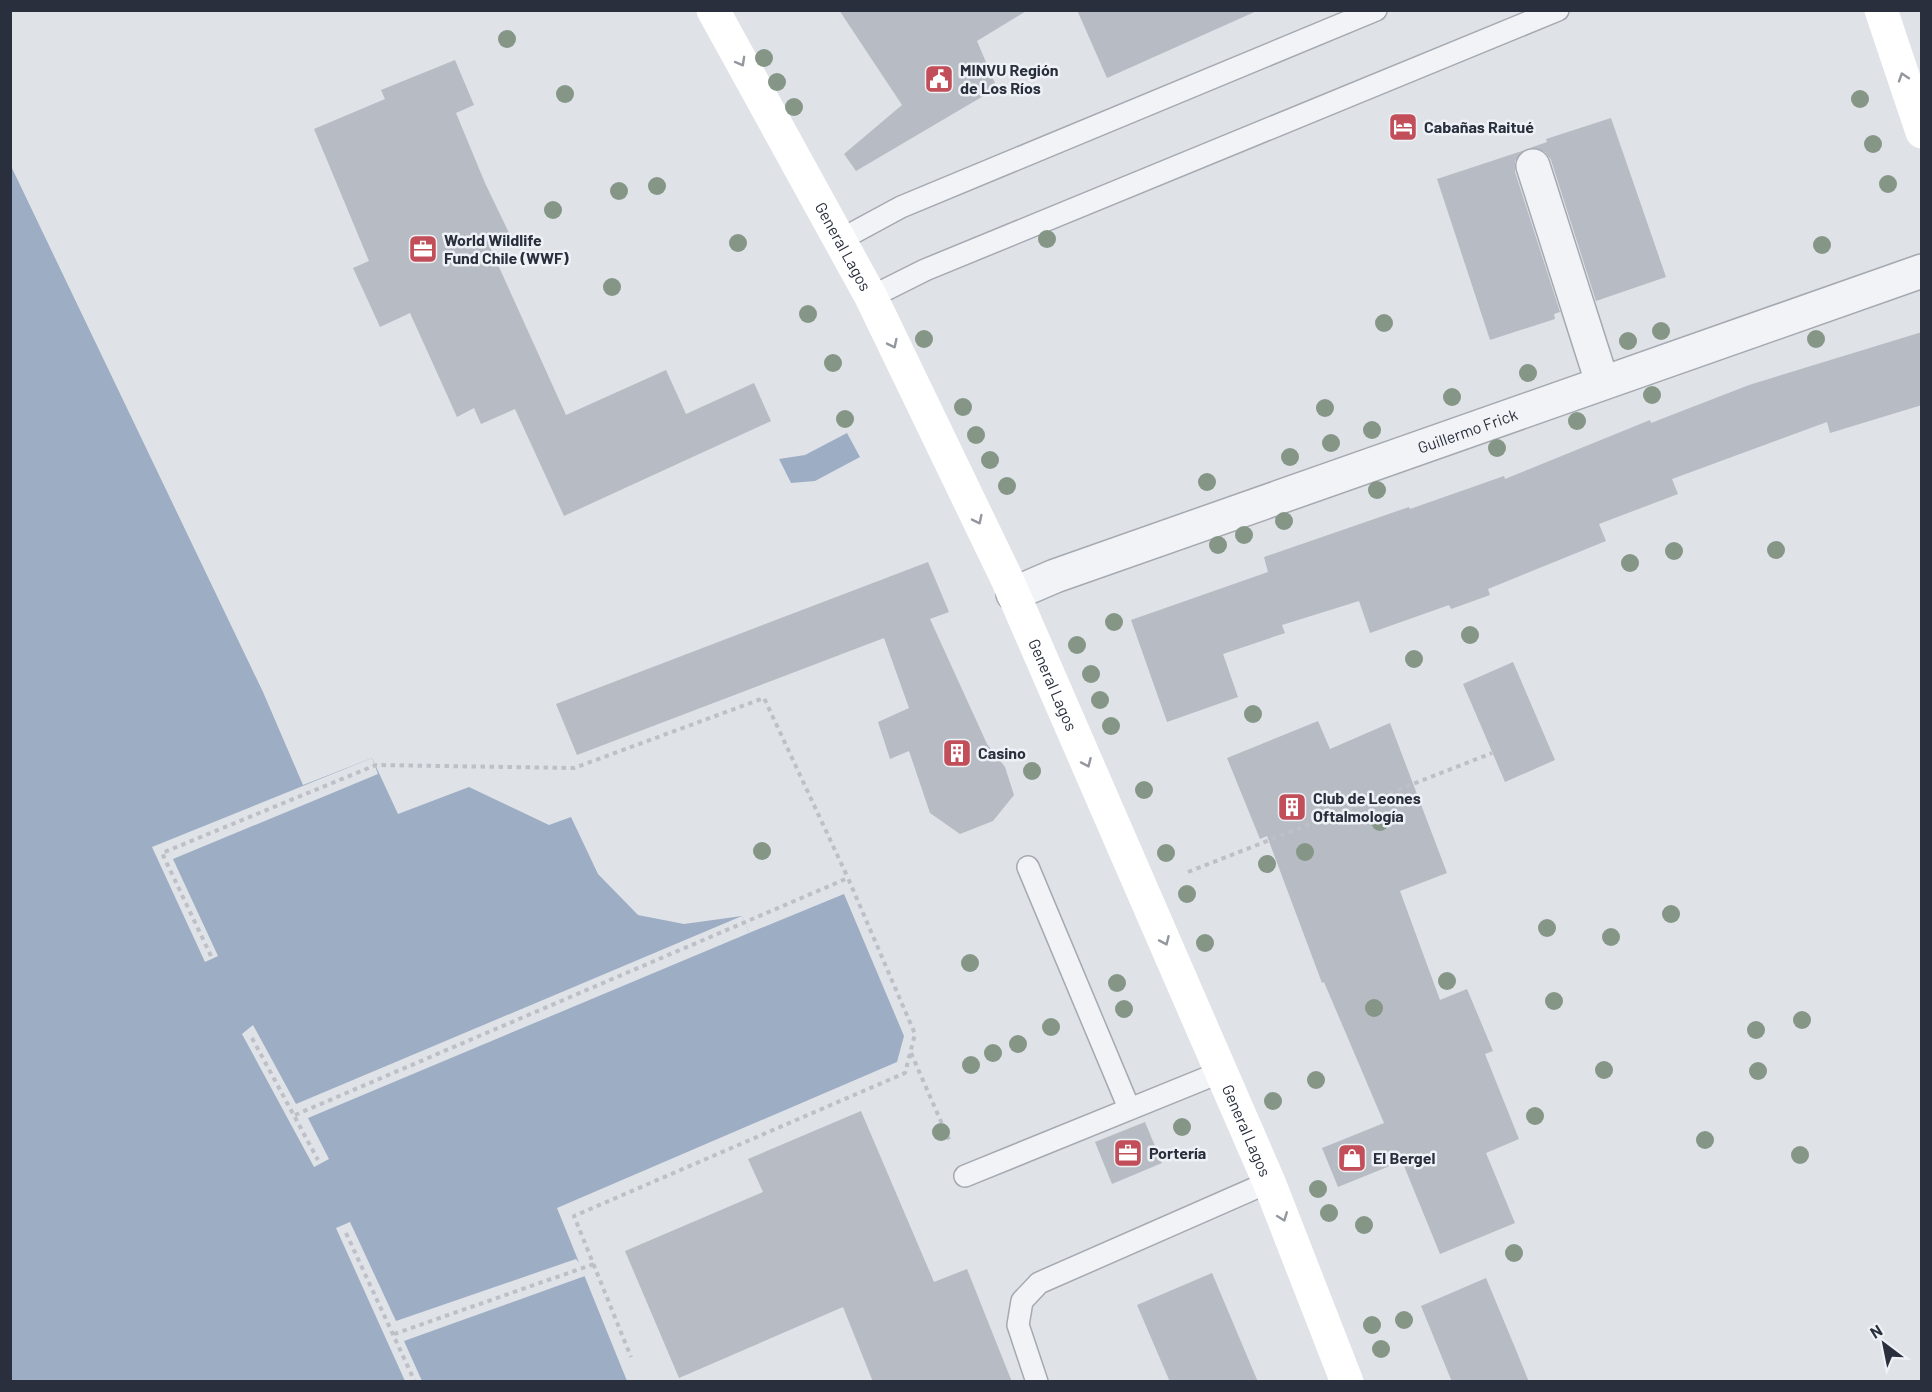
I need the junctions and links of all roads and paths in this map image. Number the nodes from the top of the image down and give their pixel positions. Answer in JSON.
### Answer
{"nodes":[{"id":1,"x":713,"y":10,"type":"edge"},
{"id":2,"x":1376,"y":10,"type":"edge"},
{"id":3,"x":1558,"y":10,"type":"edge"},
{"id":4,"x":1881,"y":10,"type":"edge"},
{"id":5,"x":1922,"y":132,"type":"edge"},
{"id":6,"x":1533,"y":166,"type":"dead end"},
{"id":7,"x":840,"y":240,"type":"junction"},
{"id":8,"x":1922,"y":271,"type":"edge"},
{"id":9,"x":870,"y":297,"type":"junction"},
{"id":10,"x":1602,"y":382,"type":"junction"},
{"id":11,"x":1013,"y":594,"type":"junction"},
{"id":12,"x":1492,"y":753,"type":"dead end"},
{"id":13,"x":1028,"y":867,"type":"dead end"},
{"id":14,"x":1188,"y":872,"type":"dead end"},
{"id":15,"x":848,"y":878,"type":"junction"},
{"id":16,"x":212,"y":956,"type":"dead end"},
{"id":17,"x":252,"y":1038,"type":"dead end"},
{"id":18,"x":910,"y":1053,"type":"junction"},
{"id":19,"x":1221,"y":1072,"type":"junction"},
{"id":20,"x":1130,"y":1108,"type":"junction"},
{"id":21,"x":295,"y":1115,"type":"junction"},
{"id":22,"x":318,"y":1160,"type":"dead end"},
{"id":23,"x":965,"y":1176,"type":"joint"},
{"id":24,"x":1269,"y":1182,"type":"junction"},
{"id":25,"x":346,"y":1233,"type":"dead end"},
{"id":26,"x":594,"y":1264,"type":"junction"},
{"id":27,"x":394,"y":1334,"type":"junction"},
{"id":28,"x":631,"y":1357,"type":"dead end"},
{"id":29,"x":414,"y":1382,"type":"edge"},
{"id":30,"x":1037,"y":1382,"type":"edge"},
{"id":31,"x":1347,"y":1382,"type":"edge"}],
"edges":[{"from":1,"to":7,"type":"main road","name":"General Lagos","one_way":true},
{"from":2,"to":7,"type":"lane"},
{"from":3,"to":9,"type":"lane"},
{"from":5,"to":4,"type":"main road","one_way":true},
{"from":6,"to":10,"type":"street"},
{"from":7,"to":9,"type":"main road","name":"General Lagos"},
{"from":8,"to":10,"type":"street","name":"Guillermo Frick"},
{"from":9,"to":11,"type":"main road","name":"General Lagos","one_way":true},
{"from":10,"to":11,"type":"street","name":"Guillermo Frick"},
{"from":11,"to":19,"type":"main road","name":"General Lagos","one_way":true},
{"from":12,"to":14,"type":"path"},
{"from":13,"to":20,"type":"lane"},
{"from":15,"to":16,"type":"path"},
{"from":15,"to":18,"type":"path"},
{"from":15,"to":21,"type":"path"},
{"from":17,"to":21,"type":"path"},
{"from":18,"to":23,"type":"path"},
{"from":18,"to":26,"type":"path"},
{"from":19,"to":20,"type":"lane"},
{"from":19,"to":24,"type":"main road","name":"General Lagos"},
{"from":20,"to":23,"type":"lane"},
{"from":21,"to":22,"type":"path"},
{"from":24,"to":30,"type":"lane"},
{"from":24,"to":31,"type":"main road","name":"General Lagos","one_way":true},
{"from":25,"to":27,"type":"path"},
{"from":26,"to":27,"type":"path"},
{"from":26,"to":28,"type":"path"},
{"from":27,"to":29,"type":"path"}]}
